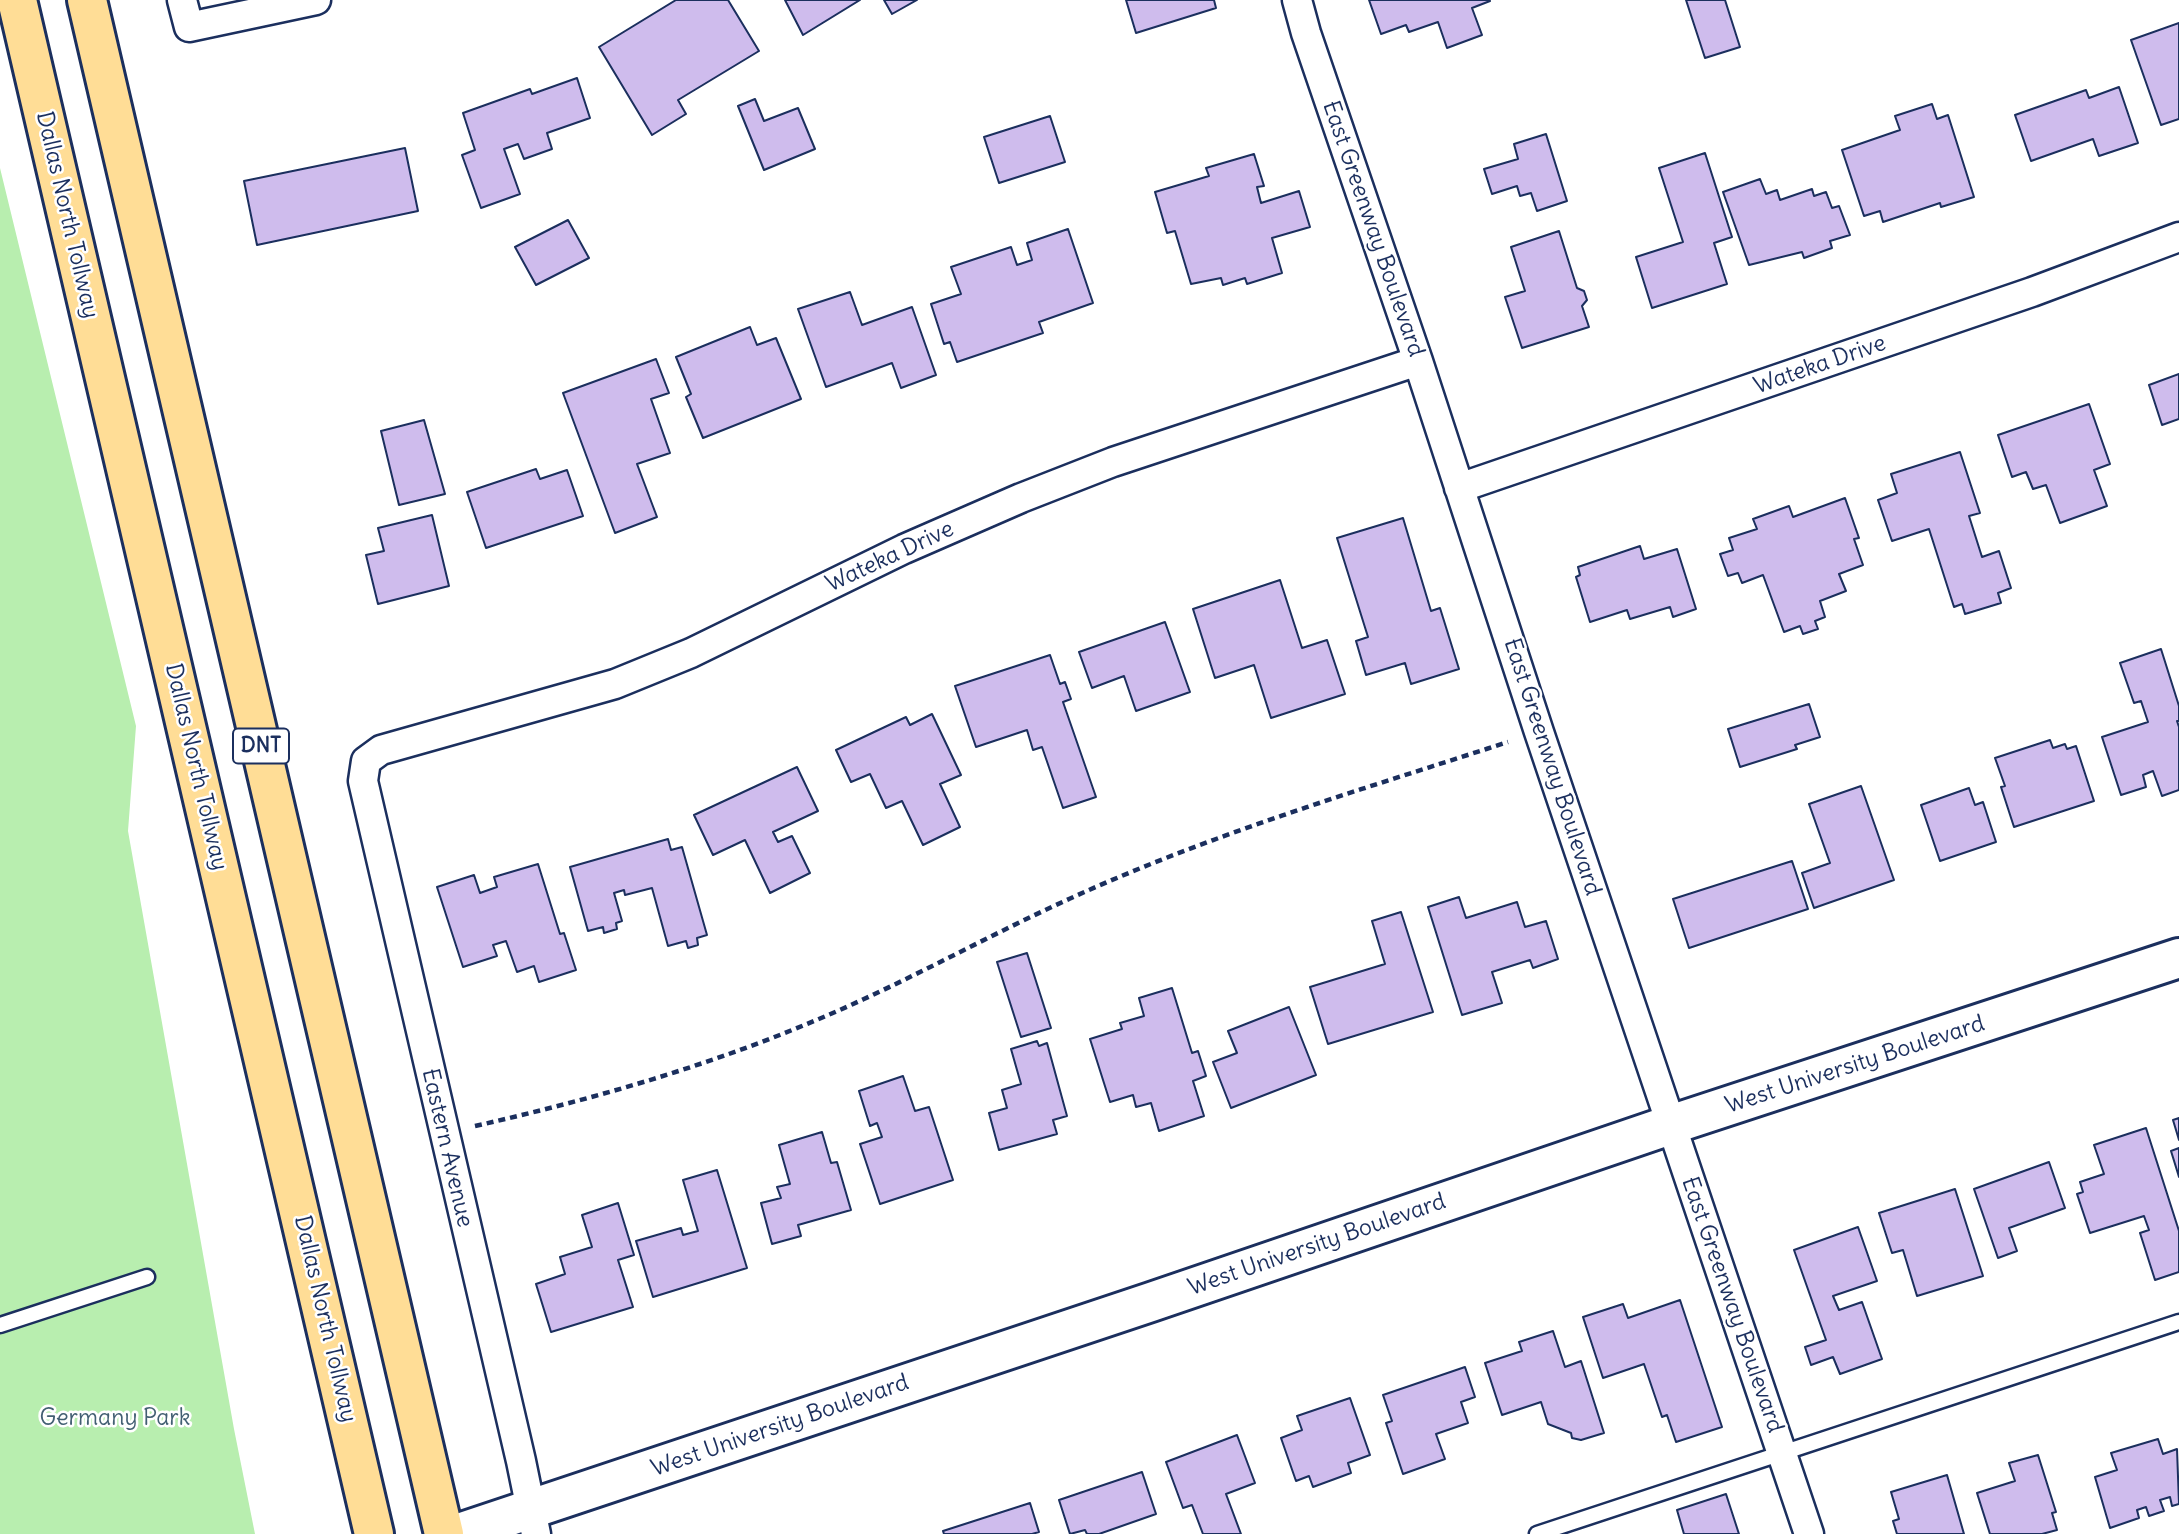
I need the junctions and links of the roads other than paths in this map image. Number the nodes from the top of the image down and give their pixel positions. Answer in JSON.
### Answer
{"nodes":[{"id":1,"x":18,"y":0,"type":"edge"},
{"id":2,"x":87,"y":0,"type":"edge"},
{"id":3,"x":182,"y":0,"type":"edge"},
{"id":4,"x":316,"y":0,"type":"edge"},
{"id":5,"x":1297,"y":0,"type":"edge"},
{"id":6,"x":2179,"y":237,"type":"edge"},
{"id":7,"x":1418,"y":361,"type":"junction"},
{"id":8,"x":1459,"y":488,"type":"junction"},
{"id":9,"x":366,"y":761,"type":"joint"},
{"id":10,"x":2179,"y":958,"type":"edge"},
{"id":11,"x":1670,"y":1125,"type":"junction"},
{"id":12,"x":147,"y":1277,"type":"dead end"},
{"id":13,"x":2179,"y":1322,"type":"edge"},
{"id":14,"x":0,"y":1325,"type":"edge"},
{"id":15,"x":1782,"y":1452,"type":"junction"},
{"id":16,"x":533,"y":1522,"type":"edge"},
{"id":17,"x":374,"y":1534,"type":"edge"},
{"id":18,"x":444,"y":1534,"type":"edge"},
{"id":19,"x":456,"y":1534,"type":"edge"},
{"id":20,"x":1537,"y":1534,"type":"edge"},
{"id":21,"x":1809,"y":1534,"type":"edge"}],
"edges":[{"from":1,"to":17,"type":"highway","name":"Dallas North Tollway"},
{"from":2,"to":18,"type":"highway","number":"DNT"},
{"from":3,"to":4,"type":"street"},
{"from":5,"to":7,"type":"street","name":"East Greenway Boulevard"},
{"from":6,"to":8,"type":"street","name":"Wateka Drive"},
{"from":7,"to":8,"type":"street","name":"East Greenway Boulevard"},
{"from":7,"to":9,"type":"street","name":"Wateka Drive"},
{"from":8,"to":11,"type":"street","name":"East Greenway Boulevard"},
{"from":9,"to":16,"type":"street","name":"Eastern Avenue"},
{"from":10,"to":11,"type":"street","name":"West University Boulevard"},
{"from":11,"to":15,"type":"street","name":"East Greenway Boulevard"},
{"from":11,"to":16,"type":"street","name":"West University Boulevard"},
{"from":12,"to":14,"type":"lane"},
{"from":13,"to":15,"type":"lane"},
{"from":15,"to":20,"type":"lane"},
{"from":15,"to":21,"type":"street","name":"East Greenway Boulevard"},
{"from":16,"to":19,"type":"street","name":"West University Boulevard"}]}
